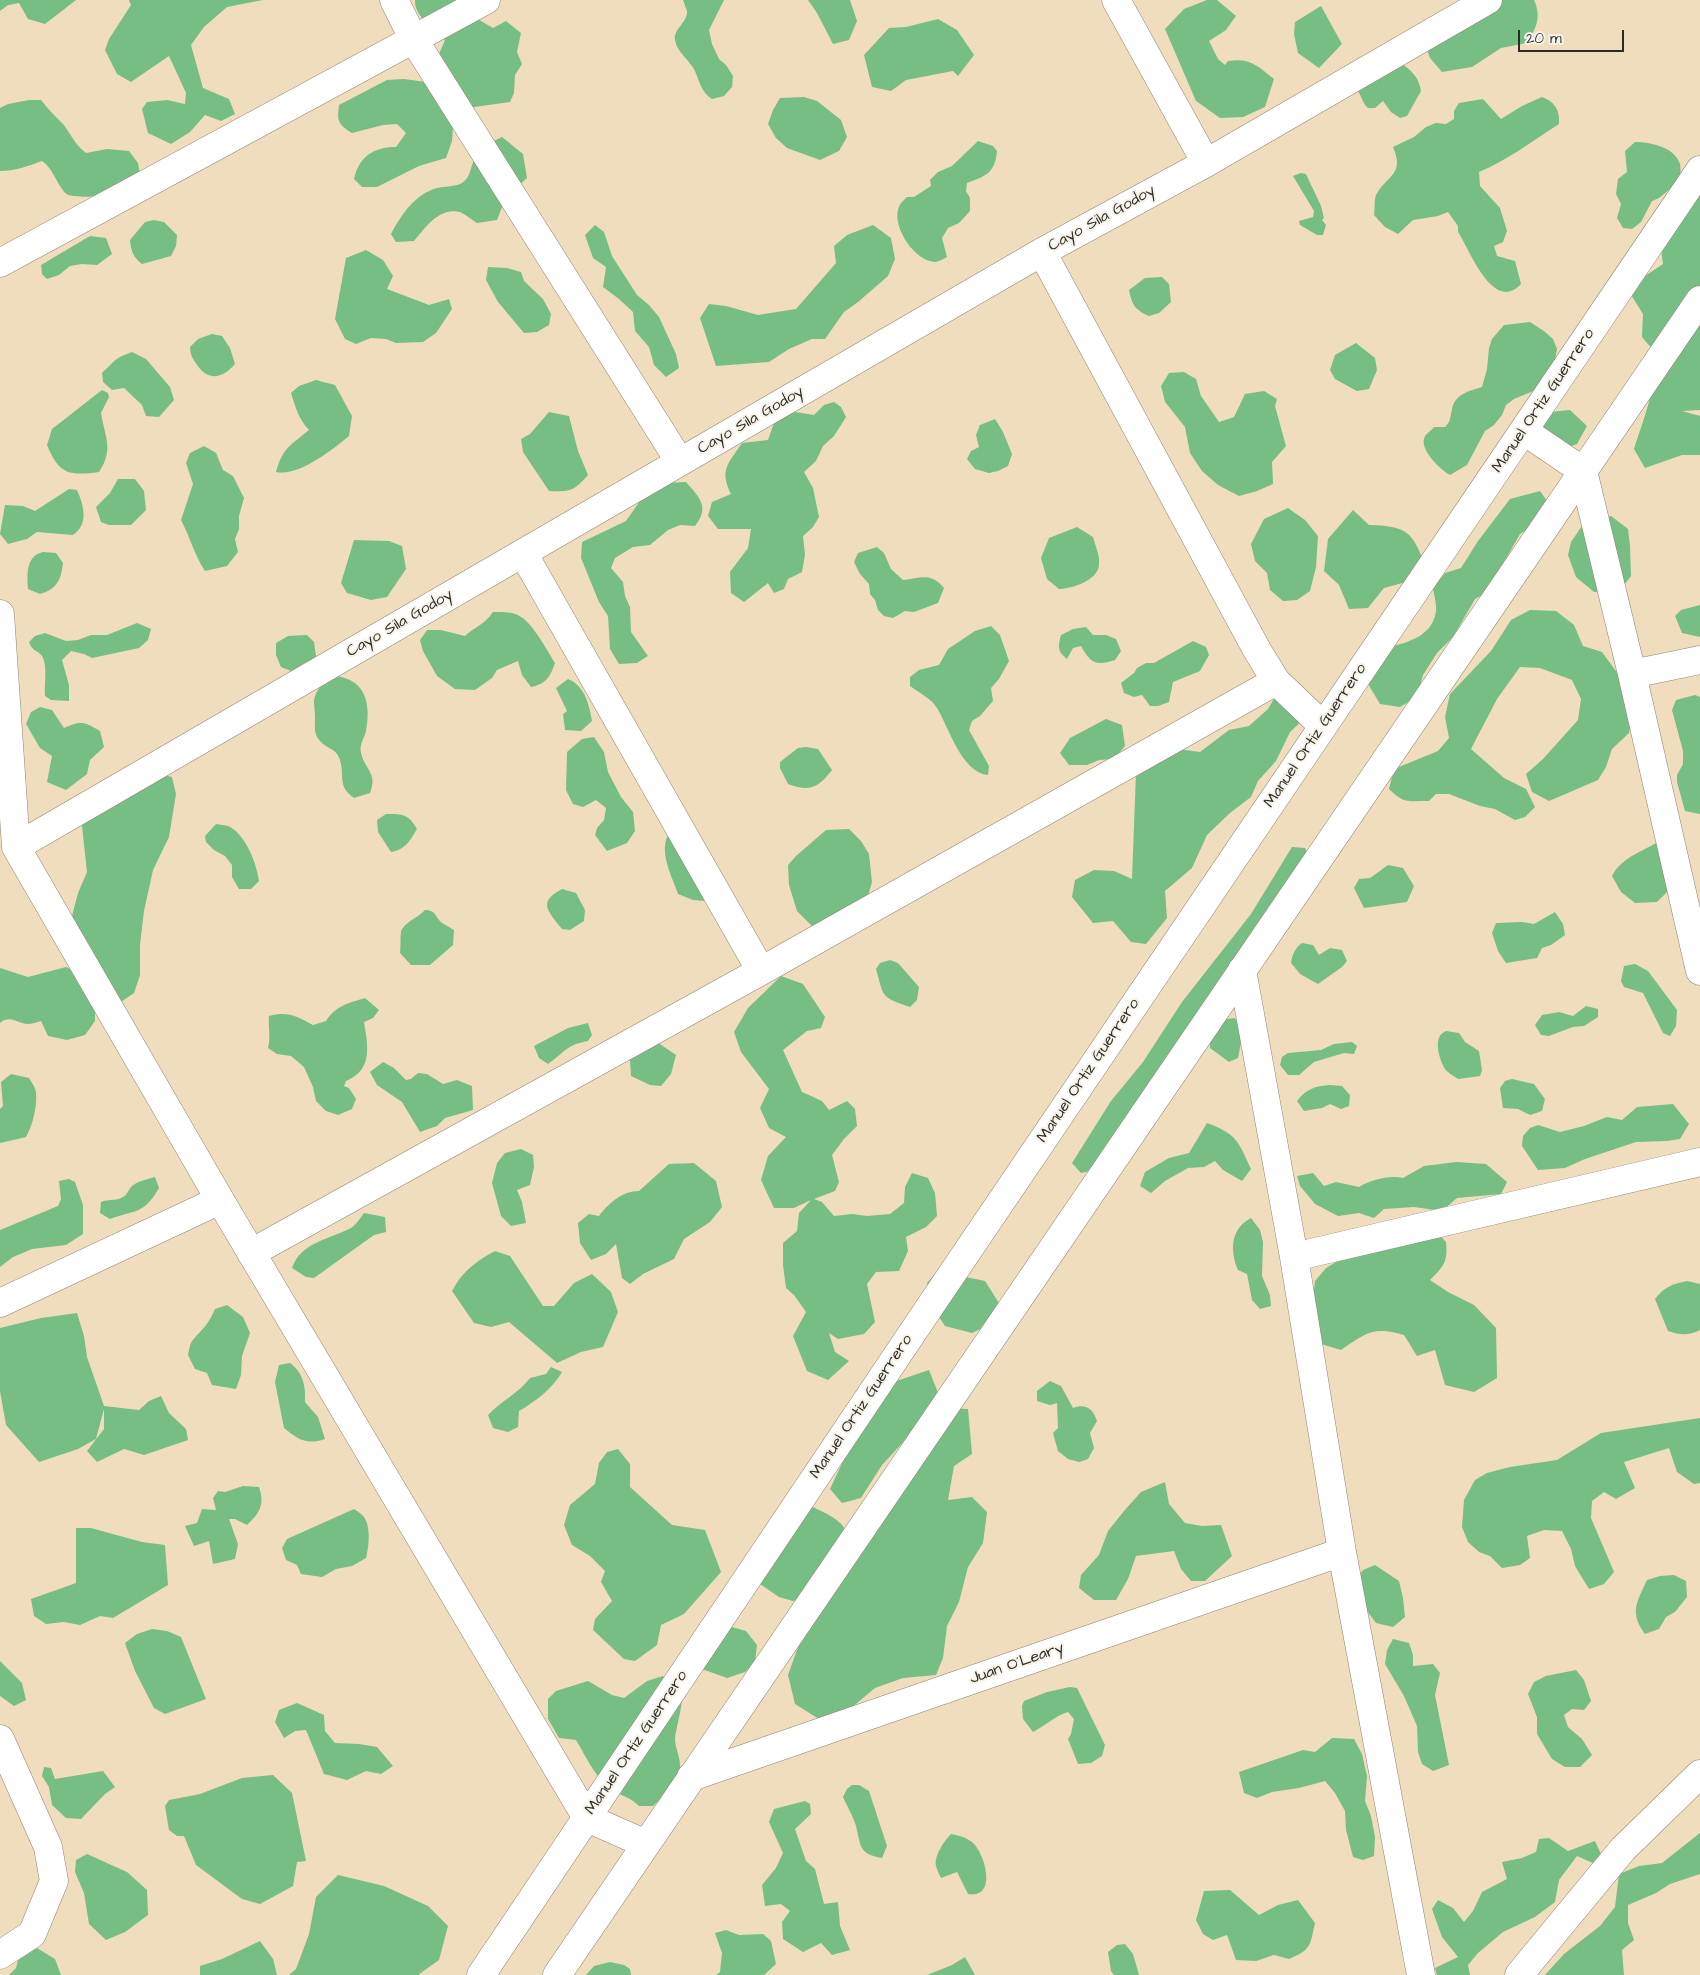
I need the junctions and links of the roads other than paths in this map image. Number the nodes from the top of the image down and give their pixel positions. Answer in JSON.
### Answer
{"nodes":[{"id":1,"x":394,"y":0,"type":"edge"},
{"id":2,"x":486,"y":0,"type":"edge"},
{"id":3,"x":1116,"y":0,"type":"edge"},
{"id":4,"x":1488,"y":0,"type":"edge"},
{"id":5,"x":414,"y":40,"type":"junction"},
{"id":6,"x":1206,"y":163,"type":"junction"},
{"id":7,"x":1700,"y":170,"type":"edge"},
{"id":8,"x":1042,"y":252,"type":"junction"},
{"id":9,"x":0,"y":263,"type":"edge"},
{"id":10,"x":1700,"y":300,"type":"edge"},
{"id":11,"x":1524,"y":431,"type":"junction"},
{"id":12,"x":680,"y":462,"type":"junction"},
{"id":13,"x":1583,"y":471,"type":"junction"},
{"id":14,"x":523,"y":553,"type":"junction"},
{"id":15,"x":0,"y":620,"type":"edge"},
{"id":16,"x":1700,"y":660,"type":"edge"},
{"id":17,"x":1632,"y":674,"type":"junction"},
{"id":18,"x":1276,"y":681,"type":"junction"},
{"id":19,"x":1323,"y":726,"type":"junction"},
{"id":20,"x":16,"y":847,"type":"junction"},
{"id":21,"x":761,"y":970,"type":"junction"},
{"id":22,"x":1242,"y":970,"type":"junction"},
{"id":23,"x":1700,"y":971,"type":"edge"},
{"id":24,"x":1700,"y":1162,"type":"edge"},
{"id":25,"x":220,"y":1200,"type":"junction"},
{"id":26,"x":251,"y":1253,"type":"junction"},
{"id":27,"x":1294,"y":1257,"type":"junction"},
{"id":28,"x":0,"y":1303,"type":"edge"},
{"id":29,"x":1342,"y":1552,"type":"junction"},
{"id":30,"x":0,"y":1739,"type":"edge"},
{"id":31,"x":1700,"y":1774,"type":"edge"},
{"id":32,"x":692,"y":1777,"type":"junction"},
{"id":33,"x":587,"y":1818,"type":"junction"},
{"id":34,"x":646,"y":1844,"type":"junction"},
{"id":35,"x":0,"y":1955,"type":"edge"},
{"id":36,"x":479,"y":1972,"type":"edge"},
{"id":37,"x":557,"y":1975,"type":"edge"},
{"id":38,"x":1421,"y":1975,"type":"edge"},
{"id":39,"x":1519,"y":1975,"type":"edge"}],
"edges":[{"from":1,"to":5,"type":"street"},
{"from":2,"to":5,"type":"street"},
{"from":3,"to":6,"type":"street"},
{"from":4,"to":6,"type":"street","name":"Cayo Sila Godoy"},
{"from":5,"to":9,"type":"street"},
{"from":5,"to":12,"type":"street"},
{"from":6,"to":8,"type":"street","name":"Cayo Sila Godoy"},
{"from":7,"to":11,"type":"street","name":"Manuel Ortiz Guerrero"},
{"from":8,"to":12,"type":"street","name":"Cayo Sila Godoy"},
{"from":8,"to":18,"type":"street"},
{"from":10,"to":13,"type":"street"},
{"from":11,"to":13,"type":"street"},
{"from":11,"to":19,"type":"street","name":"Manuel Ortiz Guerrero"},
{"from":12,"to":14,"type":"street","name":"Cayo Sila Godoy"},
{"from":13,"to":17,"type":"street"},
{"from":13,"to":22,"type":"street"},
{"from":14,"to":20,"type":"street","name":"Cayo Sila Godoy"},
{"from":14,"to":21,"type":"street"},
{"from":15,"to":20,"type":"street"},
{"from":16,"to":17,"type":"street"},
{"from":17,"to":23,"type":"street"},
{"from":18,"to":19,"type":"street"},
{"from":18,"to":21,"type":"street"},
{"from":19,"to":33,"type":"street","name":"Manuel Ortiz Guerrero"},
{"from":20,"to":25,"type":"street"},
{"from":21,"to":26,"type":"street"},
{"from":22,"to":27,"type":"street"},
{"from":22,"to":32,"type":"street"},
{"from":24,"to":27,"type":"street"},
{"from":25,"to":26,"type":"street"},
{"from":25,"to":28,"type":"street"},
{"from":26,"to":33,"type":"street"},
{"from":27,"to":29,"type":"street"},
{"from":29,"to":32,"type":"street","name":"Juan O´Leary"},
{"from":29,"to":38,"type":"street"},
{"from":30,"to":35,"type":"street"},
{"from":31,"to":39,"type":"street"},
{"from":32,"to":34,"type":"street"},
{"from":33,"to":34,"type":"street"},
{"from":33,"to":36,"type":"street","name":"Manuel Ortiz Guerrero"},
{"from":34,"to":37,"type":"street"}]}
